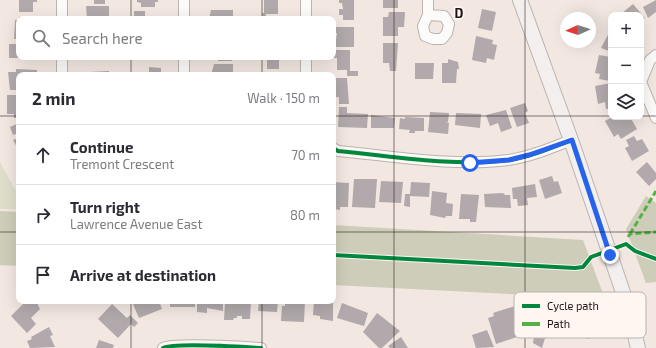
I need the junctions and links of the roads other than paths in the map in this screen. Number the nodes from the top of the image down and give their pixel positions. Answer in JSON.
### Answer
{"nodes":[{"id":1,"x":62,"y":0,"type":"edge"},
{"id":2,"x":184,"y":0,"type":"edge"},
{"id":3,"x":306,"y":0,"type":"edge"},
{"id":4,"x":428,"y":0,"type":"edge"},
{"id":5,"x":520,"y":0,"type":"edge"},
{"id":6,"x":428,"y":15,"type":"dead end"},
{"id":7,"x":62,"y":16,"type":"edge"},
{"id":8,"x":184,"y":16,"type":"edge"},
{"id":9,"x":306,"y":16,"type":"edge"},
{"id":10,"x":656,"y":55,"type":"edge"},
{"id":11,"x":62,"y":60,"type":"edge"},
{"id":12,"x":184,"y":60,"type":"edge"},
{"id":13,"x":306,"y":60,"type":"edge"},
{"id":14,"x":62,"y":72,"type":"edge"},
{"id":15,"x":184,"y":72,"type":"edge"},
{"id":16,"x":306,"y":72,"type":"edge"},
{"id":17,"x":656,"y":118,"type":"edge"},
{"id":18,"x":572,"y":140,"type":"junction"},
{"id":19,"x":336,"y":150,"type":"edge"},
{"id":20,"x":623,"y":292,"type":"edge"},
{"id":21,"x":636,"y":338,"type":"edge"},
{"id":22,"x":644,"y":338,"type":"edge"},
{"id":23,"x":163,"y":348,"type":"edge"},
{"id":24,"x":261,"y":348,"type":"edge"},
{"id":25,"x":638,"y":348,"type":"edge"},
{"id":26,"x":649,"y":348,"type":"edge"}],
"edges":[{"from":1,"to":7,"type":"street"},
{"from":2,"to":8,"type":"street"},
{"from":3,"to":9,"type":"street"},
{"from":4,"to":6,"type":"street"},
{"from":5,"to":18,"type":"main road"},
{"from":10,"to":17,"type":"street"},
{"from":11,"to":14,"type":"street"},
{"from":12,"to":15,"type":"street"},
{"from":13,"to":16,"type":"street"},
{"from":18,"to":19,"type":"street"},
{"from":18,"to":20,"type":"main road"},
{"from":21,"to":25,"type":"main road"},
{"from":22,"to":26,"type":"main road"},
{"from":23,"to":24,"type":"street"}]}
